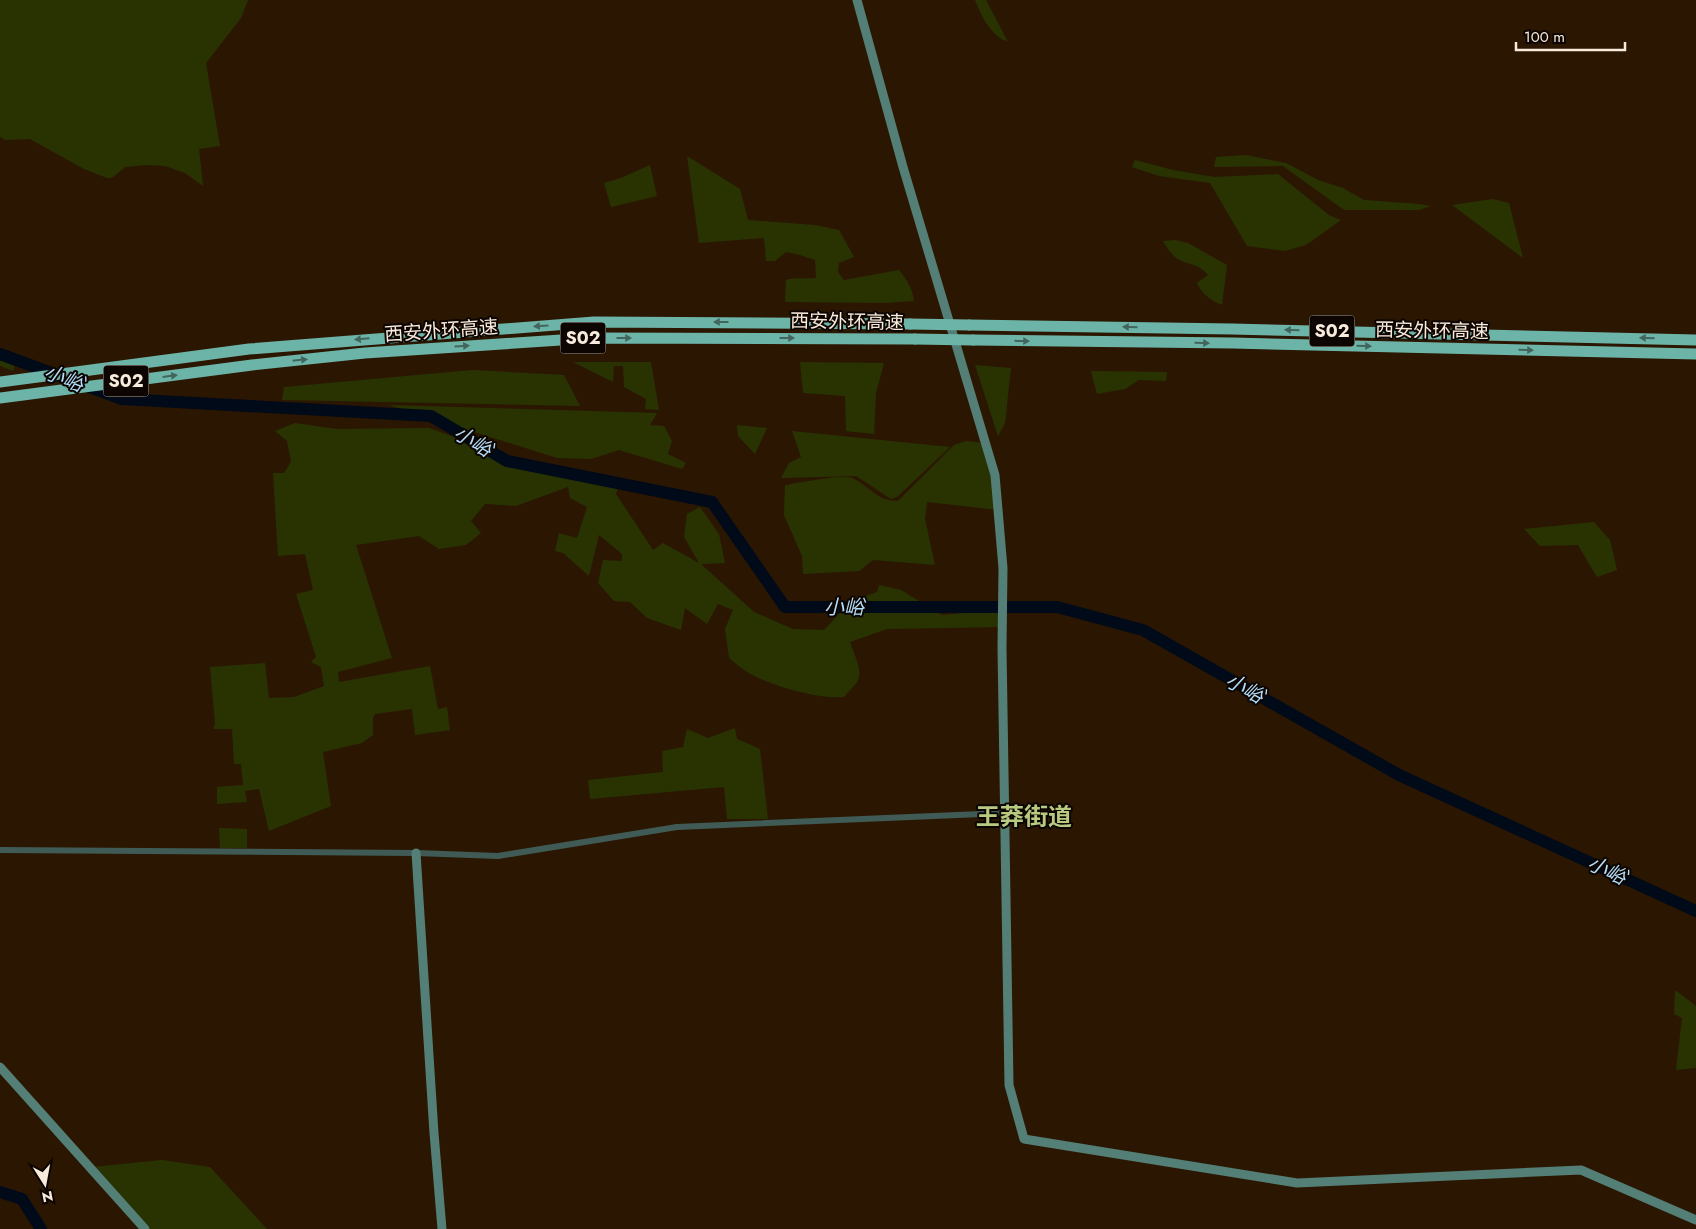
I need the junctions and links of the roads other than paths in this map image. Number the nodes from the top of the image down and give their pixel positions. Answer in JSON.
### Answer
{"nodes":[{"id":1,"x":858,"y":0,"type":"edge"},
{"id":2,"x":1696,"y":340,"type":"edge"},
{"id":3,"x":1696,"y":354,"type":"edge"},
{"id":4,"x":0,"y":382,"type":"edge"},
{"id":5,"x":0,"y":398,"type":"edge"},
{"id":6,"x":1005,"y":813,"type":"junction"},
{"id":7,"x":0,"y":850,"type":"edge"},
{"id":8,"x":416,"y":853,"type":"junction"},
{"id":9,"x":0,"y":1067,"type":"edge"},
{"id":10,"x":1696,"y":1220,"type":"edge"},
{"id":11,"x":145,"y":1229,"type":"edge"},
{"id":12,"x":442,"y":1229,"type":"edge"}],
"edges":[{"from":1,"to":6,"type":"street"},
{"from":2,"to":4,"type":"highway","name":"西安外环高速","number":"S02","one_way":true,"bridge":true},
{"from":5,"to":3,"type":"highway","name":"西安外环高速","number":"S02","one_way":true,"bridge":true},
{"from":6,"to":8,"type":"street"},
{"from":6,"to":10,"type":"street"},
{"from":7,"to":8,"type":"street"},
{"from":8,"to":12,"type":"street"},
{"from":9,"to":11,"type":"street"}]}
